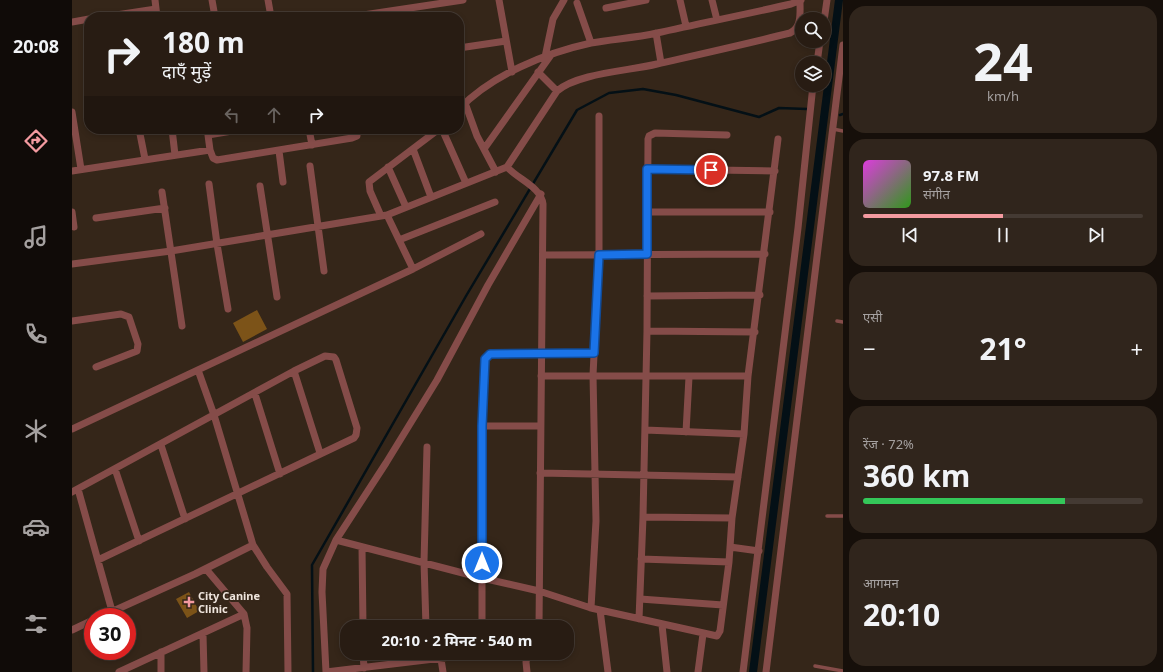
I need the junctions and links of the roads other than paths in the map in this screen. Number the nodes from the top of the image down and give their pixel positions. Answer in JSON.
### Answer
{"nodes":[{"id":1,"x":155,"y":0,"type":"edge"},
{"id":2,"x":212,"y":0,"type":"edge"},
{"id":3,"x":268,"y":0,"type":"edge"},
{"id":4,"x":464,"y":0,"type":"edge"},
{"id":5,"x":499,"y":0,"type":"edge"},
{"id":6,"x":564,"y":0,"type":"edge"},
{"id":7,"x":646,"y":0,"type":"edge"},
{"id":8,"x":680,"y":0,"type":"edge"},
{"id":9,"x":712,"y":0,"type":"edge"},
{"id":10,"x":800,"y":0,"type":"edge"},
{"id":11,"x":827,"y":0,"type":"edge"},
{"id":12,"x":577,"y":4,"type":"dead end"},
{"id":13,"x":606,"y":8,"type":"dead end"},
{"id":14,"x":156,"y":9,"type":"junction"},
{"id":15,"x":406,"y":9,"type":"junction"},
{"id":16,"x":140,"y":12,"type":"edge"},
{"id":17,"x":156,"y":12,"type":"edge"},
{"id":18,"x":213,"y":12,"type":"edge"},
{"id":19,"x":270,"y":12,"type":"edge"},
{"id":20,"x":385,"y":12,"type":"edge"},
{"id":21,"x":406,"y":12,"type":"edge"},
{"id":22,"x":825,"y":12,"type":"edge"},
{"id":23,"x":84,"y":20,"type":"edge"},
{"id":24,"x":717,"y":20,"type":"junction"},
{"id":25,"x":72,"y":22,"type":"edge"},
{"id":26,"x":686,"y":26,"type":"junction"},
{"id":27,"x":656,"y":33,"type":"junction"},
{"id":28,"x":506,"y":41,"type":"junction"},
{"id":29,"x":591,"y":43,"type":"junction"},
{"id":30,"x":843,"y":45,"type":"edge"},
{"id":31,"x":464,"y":47,"type":"edge"},
{"id":32,"x":548,"y":56,"type":"junction"},
{"id":33,"x":661,"y":63,"type":"junction"},
{"id":34,"x":512,"y":72,"type":"junction"},
{"id":35,"x":538,"y":72,"type":"junction"},
{"id":36,"x":557,"y":91,"type":"junction"},
{"id":37,"x":812,"y":92,"type":"edge"},
{"id":38,"x":465,"y":103,"type":"joint"},
{"id":39,"x":72,"y":112,"type":"edge"},
{"id":40,"x":599,"y":116,"type":"dead end"},
{"id":41,"x":833,"y":129,"type":"junction"},
{"id":42,"x":843,"y":131,"type":"edge"},
{"id":43,"x":140,"y":134,"type":"edge"},
{"id":44,"x":173,"y":134,"type":"edge"},
{"id":45,"x":208,"y":134,"type":"edge"},
{"id":46,"x":310,"y":134,"type":"edge"},
{"id":47,"x":357,"y":134,"type":"edge"},
{"id":48,"x":432,"y":134,"type":"edge"},
{"id":49,"x":444,"y":134,"type":"edge"},
{"id":50,"x":727,"y":135,"type":"dead end"},
{"id":51,"x":778,"y":139,"type":"dead end"},
{"id":52,"x":312,"y":145,"type":"junction"},
{"id":53,"x":413,"y":149,"type":"junction"},
{"id":54,"x":484,"y":149,"type":"junction"},
{"id":55,"x":210,"y":150,"type":"junction"},
{"id":56,"x":279,"y":150,"type":"junction"},
{"id":57,"x":175,"y":155,"type":"junction"},
{"id":58,"x":145,"y":159,"type":"junction"},
{"id":59,"x":310,"y":166,"type":"dead end"},
{"id":60,"x":388,"y":167,"type":"junction"},
{"id":61,"x":507,"y":167,"type":"junction"},
{"id":62,"x":81,"y":169,"type":"junction"},
{"id":63,"x":647,"y":169,"type":"junction"},
{"id":64,"x":72,"y":171,"type":"edge"},
{"id":65,"x":775,"y":171,"type":"junction"},
{"id":66,"x":496,"y":172,"type":"junction"},
{"id":67,"x":283,"y":182,"type":"dead end"},
{"id":68,"x":466,"y":183,"type":"junction"},
{"id":69,"x":209,"y":184,"type":"dead end"},
{"id":70,"x":260,"y":186,"type":"dead end"},
{"id":71,"x":162,"y":192,"type":"dead end"},
{"id":72,"x":539,"y":192,"type":"junction"},
{"id":73,"x":431,"y":197,"type":"junction"},
{"id":74,"x":495,"y":202,"type":"dead end"},
{"id":75,"x":406,"y":207,"type":"junction"},
{"id":76,"x":165,"y":208,"type":"junction"},
{"id":77,"x":72,"y":212,"type":"edge"},
{"id":78,"x":648,"y":212,"type":"junction"},
{"id":79,"x":770,"y":212,"type":"junction"},
{"id":80,"x":384,"y":215,"type":"junction"},
{"id":81,"x":96,"y":218,"type":"dead end"},
{"id":82,"x":319,"y":226,"type":"junction"},
{"id":83,"x":74,"y":227,"type":"dead end"},
{"id":84,"x":481,"y":234,"type":"dead end"},
{"id":85,"x":267,"y":235,"type":"junction"},
{"id":86,"x":399,"y":240,"type":"junction"},
{"id":87,"x":217,"y":244,"type":"junction"},
{"id":88,"x":171,"y":252,"type":"junction"},
{"id":89,"x":647,"y":254,"type":"junction"},
{"id":90,"x":765,"y":254,"type":"junction"},
{"id":91,"x":543,"y":255,"type":"junction"},
{"id":92,"x":599,"y":255,"type":"junction"},
{"id":93,"x":72,"y":264,"type":"edge"},
{"id":94,"x":413,"y":269,"type":"junction"},
{"id":95,"x":324,"y":271,"type":"dead end"},
{"id":96,"x":760,"y":295,"type":"junction"},
{"id":97,"x":277,"y":296,"type":"dead end"},
{"id":98,"x":647,"y":296,"type":"junction"},
{"id":99,"x":228,"y":309,"type":"dead end"},
{"id":100,"x":72,"y":321,"type":"edge"},
{"id":101,"x":837,"y":321,"type":"dead end"},
{"id":102,"x":843,"y":322,"type":"edge"},
{"id":103,"x":182,"y":326,"type":"dead end"},
{"id":104,"x":647,"y":331,"type":"junction"},
{"id":105,"x":755,"y":332,"type":"junction"},
{"id":106,"x":541,"y":353,"type":"junction"},
{"id":107,"x":594,"y":353,"type":"junction"},
{"id":108,"x":96,"y":367,"type":"dead end"},
{"id":109,"x":198,"y":370,"type":"junction"},
{"id":110,"x":294,"y":371,"type":"junction"},
{"id":111,"x":593,"y":375,"type":"junction"},
{"id":112,"x":645,"y":375,"type":"junction"},
{"id":113,"x":541,"y":376,"type":"junction"},
{"id":114,"x":748,"y":376,"type":"junction"},
{"id":115,"x":689,"y":377,"type":"junction"},
{"id":116,"x":255,"y":394,"type":"junction"},
{"id":117,"x":214,"y":415,"type":"junction"},
{"id":118,"x":482,"y":426,"type":"junction"},
{"id":119,"x":540,"y":426,"type":"junction"},
{"id":120,"x":72,"y":429,"type":"edge"},
{"id":121,"x":645,"y":430,"type":"junction"},
{"id":122,"x":686,"y":432,"type":"junction"},
{"id":123,"x":744,"y":434,"type":"junction"},
{"id":124,"x":161,"y":445,"type":"junction"},
{"id":125,"x":427,"y":447,"type":"dead end"},
{"id":126,"x":320,"y":453,"type":"junction"},
{"id":127,"x":115,"y":470,"type":"junction"},
{"id":128,"x":540,"y":473,"type":"junction"},
{"id":129,"x":280,"y":474,"type":"junction"},
{"id":130,"x":595,"y":474,"type":"junction"},
{"id":131,"x":643,"y":475,"type":"junction"},
{"id":132,"x":738,"y":476,"type":"junction"},
{"id":133,"x":75,"y":491,"type":"edge"},
{"id":134,"x":238,"y":494,"type":"junction"},
{"id":135,"x":827,"y":516,"type":"dead end"},
{"id":136,"x":843,"y":516,"type":"edge"},
{"id":137,"x":644,"y":517,"type":"junction"},
{"id":138,"x":732,"y":518,"type":"junction"},
{"id":139,"x":185,"y":519,"type":"junction"},
{"id":140,"x":336,"y":540,"type":"junction"},
{"id":141,"x":139,"y":541,"type":"junction"},
{"id":142,"x":253,"y":545,"type":"junction"},
{"id":143,"x":362,"y":547,"type":"junction"},
{"id":144,"x":730,"y":547,"type":"junction"},
{"id":145,"x":759,"y":551,"type":"junction"},
{"id":146,"x":98,"y":560,"type":"junction"},
{"id":147,"x":641,"y":560,"type":"junction"},
{"id":148,"x":424,"y":562,"type":"junction"},
{"id":149,"x":729,"y":562,"type":"junction"},
{"id":150,"x":206,"y":569,"type":"junction"},
{"id":151,"x":482,"y":578,"type":"junction"},
{"id":152,"x":539,"y":591,"type":"junction"},
{"id":153,"x":640,"y":599,"type":"junction"},
{"id":154,"x":723,"y":605,"type":"junction"},
{"id":155,"x":111,"y":608,"type":"edge"},
{"id":156,"x":119,"y":608,"type":"edge"},
{"id":157,"x":591,"y":608,"type":"junction"},
{"id":158,"x":600,"y":610,"type":"junction"},
{"id":159,"x":244,"y":614,"type":"junction"},
{"id":160,"x":640,"y":619,"type":"junction"},
{"id":161,"x":363,"y":620,"type":"edge"},
{"id":162,"x":426,"y":620,"type":"edge"},
{"id":163,"x":482,"y":620,"type":"edge"},
{"id":164,"x":539,"y":620,"type":"edge"},
{"id":165,"x":84,"y":624,"type":"edge"},
{"id":166,"x":662,"y":625,"type":"junction"},
{"id":167,"x":72,"y":630,"type":"edge"},
{"id":168,"x":203,"y":634,"type":"junction"},
{"id":169,"x":703,"y":634,"type":"junction"},
{"id":170,"x":161,"y":652,"type":"junction"},
{"id":171,"x":363,"y":660,"type":"edge"},
{"id":172,"x":434,"y":660,"type":"edge"},
{"id":173,"x":441,"y":660,"type":"edge"},
{"id":174,"x":526,"y":660,"type":"edge"},
{"id":175,"x":426,"y":661,"type":"joint"},
{"id":176,"x":815,"y":666,"type":"dead end"},
{"id":177,"x":364,"y":668,"type":"junction"},
{"id":178,"x":379,"y":669,"type":"edge"},
{"id":179,"x":843,"y":670,"type":"edge"},
{"id":180,"x":119,"y":672,"type":"edge"},
{"id":181,"x":161,"y":672,"type":"edge"},
{"id":182,"x":204,"y":672,"type":"edge"},
{"id":183,"x":246,"y":672,"type":"edge"},
{"id":184,"x":288,"y":672,"type":"edge"},
{"id":185,"x":326,"y":672,"type":"edge"},
{"id":186,"x":443,"y":672,"type":"edge"},
{"id":187,"x":527,"y":672,"type":"edge"},
{"id":188,"x":608,"y":672,"type":"edge"},
{"id":189,"x":667,"y":672,"type":"edge"},
{"id":190,"x":698,"y":672,"type":"edge"},
{"id":191,"x":743,"y":672,"type":"edge"},
{"id":192,"x":766,"y":672,"type":"edge"}],
"edges":[{"from":1,"to":14,"type":"street"},
{"from":2,"to":18,"type":"street"},
{"from":3,"to":19,"type":"street"},
{"from":4,"to":15,"type":"street"},
{"from":5,"to":28,"type":"street"},
{"from":6,"to":32,"type":"street"},
{"from":7,"to":13,"type":"street"},
{"from":8,"to":26,"type":"street"},
{"from":9,"to":24,"type":"street"},
{"from":10,"to":24,"type":"street"},
{"from":10,"to":33,"type":"street"},
{"from":11,"to":22,"type":"street"},
{"from":12,"to":29,"type":"street"},
{"from":14,"to":16,"type":"street"},
{"from":14,"to":17,"type":"street"},
{"from":15,"to":20,"type":"street"},
{"from":15,"to":21,"type":"street"},
{"from":23,"to":25,"type":"street"},
{"from":24,"to":26,"type":"street"},
{"from":26,"to":27,"type":"street"},
{"from":27,"to":29,"type":"street"},
{"from":27,"to":33,"type":"street"},
{"from":28,"to":31,"type":"street"},
{"from":28,"to":34,"type":"street"},
{"from":29,"to":32,"type":"street"},
{"from":30,"to":41,"type":"street"},
{"from":32,"to":34,"type":"street"},
{"from":32,"to":35,"type":"street"},
{"from":33,"to":36,"type":"street"},
{"from":34,"to":38,"type":"street"},
{"from":35,"to":36,"type":"street"},
{"from":35,"to":54,"type":"street"},
{"from":36,"to":61,"type":"street"},
{"from":37,"to":145,"type":"street"},
{"from":38,"to":54,"type":"street"},
{"from":39,"to":62,"type":"street"},
{"from":40,"to":92,"type":"street"},
{"from":41,"to":42,"type":"lane"},
{"from":41,"to":192,"type":"street"},
{"from":43,"to":58,"type":"street"},
{"from":44,"to":57,"type":"street"},
{"from":45,"to":55,"type":"street"},
{"from":46,"to":52,"type":"street"},
{"from":47,"to":52,"type":"street"},
{"from":48,"to":53,"type":"street"},
{"from":49,"to":68,"type":"street"},
{"from":50,"to":63,"type":"street"},
{"from":51,"to":65,"type":"street"},
{"from":52,"to":56,"type":"street"},
{"from":53,"to":60,"type":"street"},
{"from":53,"to":73,"type":"street"},
{"from":54,"to":66,"type":"street"},
{"from":55,"to":56,"type":"street"},
{"from":55,"to":57,"type":"street"},
{"from":56,"to":67,"type":"street"},
{"from":57,"to":58,"type":"street"},
{"from":58,"to":62,"type":"street"},
{"from":59,"to":82,"type":"street"},
{"from":60,"to":75,"type":"street"},
{"from":60,"to":80,"type":"street"},
{"from":61,"to":66,"type":"street"},
{"from":61,"to":72,"type":"street"},
{"from":62,"to":64,"type":"street"},
{"from":63,"to":65,"type":"street"},
{"from":63,"to":78,"type":"street"},
{"from":65,"to":79,"type":"street"},
{"from":66,"to":68,"type":"street"},
{"from":68,"to":73,"type":"street"},
{"from":69,"to":87,"type":"street"},
{"from":70,"to":85,"type":"street"},
{"from":71,"to":76,"type":"street"},
{"from":72,"to":91,"type":"street"},
{"from":72,"to":140,"type":"street"},
{"from":73,"to":75,"type":"street"},
{"from":74,"to":86,"type":"street"},
{"from":75,"to":80,"type":"street"},
{"from":76,"to":81,"type":"street"},
{"from":76,"to":88,"type":"street"},
{"from":77,"to":83,"type":"street"},
{"from":78,"to":79,"type":"street"},
{"from":78,"to":89,"type":"street"},
{"from":79,"to":90,"type":"street"},
{"from":80,"to":82,"type":"street"},
{"from":80,"to":86,"type":"street"},
{"from":82,"to":85,"type":"street"},
{"from":82,"to":95,"type":"street"},
{"from":84,"to":94,"type":"street"},
{"from":85,"to":87,"type":"street"},
{"from":85,"to":97,"type":"street"},
{"from":86,"to":94,"type":"street"},
{"from":87,"to":88,"type":"street"},
{"from":87,"to":99,"type":"street"},
{"from":88,"to":93,"type":"street"},
{"from":88,"to":103,"type":"street"},
{"from":89,"to":90,"type":"street"},
{"from":89,"to":92,"type":"street"},
{"from":89,"to":98,"type":"street"},
{"from":90,"to":96,"type":"street"},
{"from":91,"to":92,"type":"street"},
{"from":91,"to":106,"type":"street"},
{"from":92,"to":107,"type":"street"},
{"from":94,"to":109,"type":"street"},
{"from":96,"to":98,"type":"street"},
{"from":96,"to":105,"type":"street"},
{"from":98,"to":104,"type":"street"},
{"from":100,"to":108,"type":"street"},
{"from":101,"to":102,"type":"lane"},
{"from":104,"to":105,"type":"street"},
{"from":104,"to":112,"type":"street"},
{"from":105,"to":114,"type":"street"},
{"from":106,"to":107,"type":"street"},
{"from":106,"to":113,"type":"street"},
{"from":106,"to":118,"type":"street"},
{"from":107,"to":111,"type":"street"},
{"from":109,"to":117,"type":"street"},
{"from":109,"to":120,"type":"street"},
{"from":110,"to":116,"type":"street"},
{"from":110,"to":126,"type":"street"},
{"from":110,"to":126,"type":"street"},
{"from":111,"to":112,"type":"street"},
{"from":111,"to":113,"type":"street"},
{"from":111,"to":130,"type":"street"},
{"from":112,"to":115,"type":"street"},
{"from":112,"to":121,"type":"street"},
{"from":113,"to":119,"type":"street"},
{"from":114,"to":115,"type":"street"},
{"from":114,"to":123,"type":"street"},
{"from":115,"to":122,"type":"street"},
{"from":116,"to":117,"type":"street"},
{"from":116,"to":129,"type":"street"},
{"from":117,"to":124,"type":"street"},
{"from":117,"to":134,"type":"street"},
{"from":118,"to":119,"type":"street"},
{"from":118,"to":151,"type":"street"},
{"from":119,"to":128,"type":"street"},
{"from":121,"to":122,"type":"street"},
{"from":121,"to":131,"type":"street"},
{"from":122,"to":123,"type":"street"},
{"from":123,"to":132,"type":"street"},
{"from":124,"to":127,"type":"street"},
{"from":124,"to":139,"type":"street"},
{"from":125,"to":148,"type":"street"},
{"from":126,"to":129,"type":"street"},
{"from":127,"to":133,"type":"street"},
{"from":127,"to":141,"type":"street"},
{"from":128,"to":130,"type":"street"},
{"from":128,"to":152,"type":"street"},
{"from":129,"to":134,"type":"street"},
{"from":130,"to":131,"type":"street"},
{"from":130,"to":157,"type":"street"},
{"from":131,"to":132,"type":"street"},
{"from":131,"to":137,"type":"street"},
{"from":132,"to":138,"type":"street"},
{"from":133,"to":146,"type":"street"},
{"from":134,"to":139,"type":"street"},
{"from":134,"to":142,"type":"street"},
{"from":135,"to":136,"type":"lane"},
{"from":137,"to":138,"type":"street"},
{"from":137,"to":147,"type":"street"},
{"from":138,"to":144,"type":"street"},
{"from":139,"to":141,"type":"street"},
{"from":140,"to":143,"type":"street"},
{"from":140,"to":185,"type":"street"},
{"from":141,"to":146,"type":"street"},
{"from":142,"to":150,"type":"street"},
{"from":142,"to":184,"type":"street"},
{"from":143,"to":148,"type":"street"},
{"from":143,"to":161,"type":"street"},
{"from":144,"to":145,"type":"street"},
{"from":144,"to":149,"type":"street"},
{"from":145,"to":191,"type":"street"},
{"from":146,"to":155,"type":"street"},
{"from":147,"to":149,"type":"street"},
{"from":147,"to":153,"type":"street"},
{"from":148,"to":151,"type":"street"},
{"from":148,"to":162,"type":"street"},
{"from":149,"to":154,"type":"street"},
{"from":150,"to":156,"type":"street"},
{"from":150,"to":159,"type":"street"},
{"from":151,"to":152,"type":"street"},
{"from":151,"to":163,"type":"street"},
{"from":152,"to":157,"type":"street"},
{"from":152,"to":164,"type":"street"},
{"from":153,"to":154,"type":"street"},
{"from":153,"to":160,"type":"street"},
{"from":154,"to":169,"type":"street"},
{"from":157,"to":158,"type":"street"},
{"from":158,"to":160,"type":"street"},
{"from":158,"to":188,"type":"street"},
{"from":159,"to":168,"type":"street"},
{"from":159,"to":183,"type":"street"},
{"from":160,"to":166,"type":"street"},
{"from":165,"to":167,"type":"street"},
{"from":166,"to":169,"type":"street"},
{"from":166,"to":189,"type":"street"},
{"from":168,"to":170,"type":"street"},
{"from":168,"to":182,"type":"street"},
{"from":169,"to":190,"type":"street"},
{"from":170,"to":180,"type":"street"},
{"from":170,"to":181,"type":"street"},
{"from":171,"to":177,"type":"street"},
{"from":172,"to":175,"type":"street"},
{"from":173,"to":186,"type":"street"},
{"from":174,"to":187,"type":"street"},
{"from":175,"to":178,"type":"street"},
{"from":176,"to":179,"type":"lane"},
{"from":177,"to":178,"type":"street"},
{"from":177,"to":185,"type":"street"}]}
